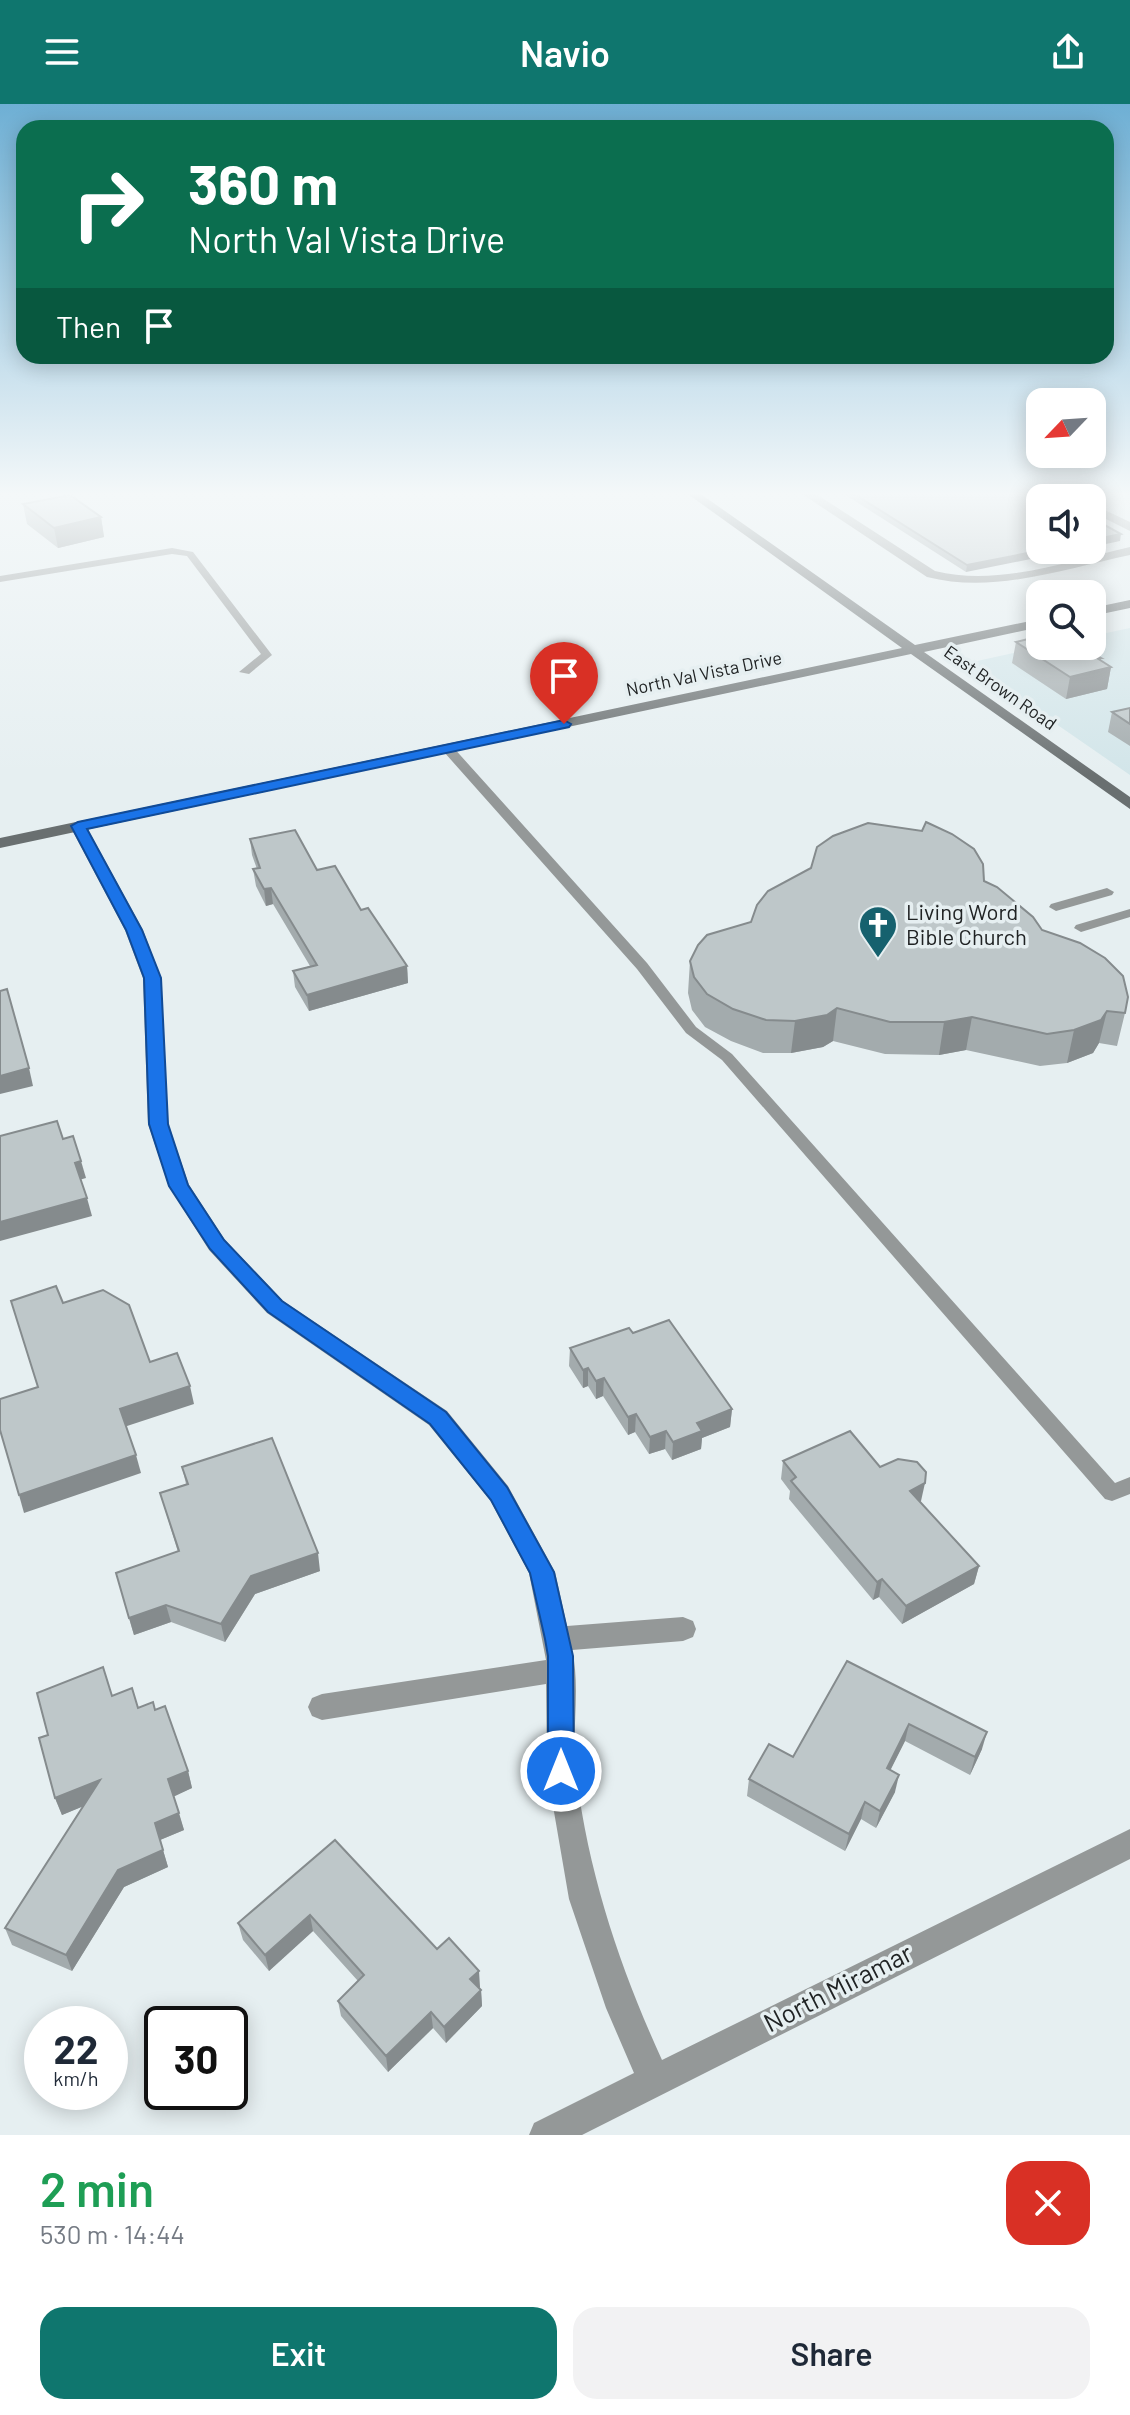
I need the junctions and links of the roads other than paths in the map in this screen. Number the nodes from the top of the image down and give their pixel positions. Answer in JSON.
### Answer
{"nodes":[{"id":1,"x":215,"y":587,"type":"edge"},
{"id":2,"x":823,"y":587,"type":"edge"},
{"id":3,"x":1130,"y":604,"type":"edge"},
{"id":4,"x":1106,"y":609,"type":"edge"},
{"id":5,"x":1026,"y":626,"type":"edge"},
{"id":6,"x":913,"y":651,"type":"junction"},
{"id":7,"x":245,"y":672,"type":"dead end"},
{"id":8,"x":448,"y":749,"type":"junction"},
{"id":9,"x":1130,"y":804,"type":"edge"},
{"id":10,"x":78,"y":826,"type":"junction"},
{"id":11,"x":0,"y":843,"type":"edge"},
{"id":12,"x":1107,"y":892,"type":"dead end"},
{"id":13,"x":1056,"y":907,"type":"dead end"},
{"id":14,"x":1130,"y":913,"type":"edge"},
{"id":15,"x":1081,"y":928,"type":"dead end"},
{"id":16,"x":1130,"y":1485,"type":"edge"},
{"id":17,"x":683,"y":1629,"type":"dead end"},
{"id":18,"x":557,"y":1639,"type":"junction"},
{"id":19,"x":560,"y":1670,"type":"junction"},
{"id":20,"x":322,"y":1707,"type":"dead end"},
{"id":21,"x":1130,"y":1843,"type":"edge"},
{"id":22,"x":654,"y":2080,"type":"junction"},
{"id":23,"x":546,"y":2135,"type":"edge"}],
"edges":[{"from":1,"to":7,"type":"lane"},
{"from":2,"to":6,"type":"main road","name":"East Brown Road"},
{"from":3,"to":4,"type":"main road"},
{"from":5,"to":6,"type":"main road","name":"North Val Vista Drive"},
{"from":6,"to":8,"type":"main road","name":"North Val Vista Drive"},
{"from":6,"to":9,"type":"main road","name":"East Brown Road"},
{"from":8,"to":10,"type":"main road","name":"North Val Vista Drive"},
{"from":8,"to":16,"type":"lane"},
{"from":10,"to":11,"type":"main road","name":"North Val Vista Drive"},
{"from":10,"to":18,"type":"street"},
{"from":12,"to":13,"type":"lane"},
{"from":14,"to":15,"type":"lane"},
{"from":17,"to":18,"type":"street"},
{"from":18,"to":19,"type":"street"},
{"from":19,"to":20,"type":"street"},
{"from":19,"to":22,"type":"street"},
{"from":21,"to":22,"type":"street","name":"North Miramar"},
{"from":22,"to":23,"type":"street","name":"North Miramar"}]}
